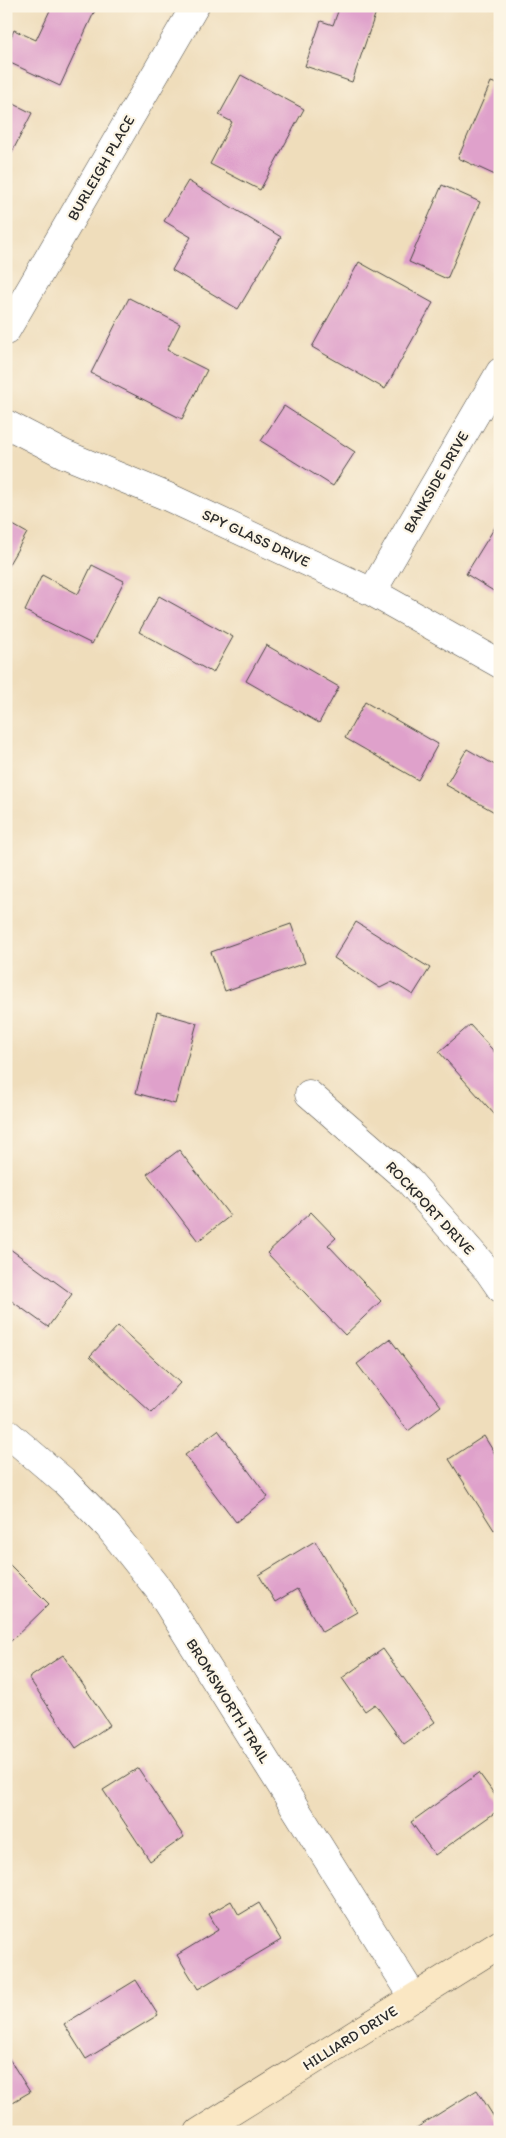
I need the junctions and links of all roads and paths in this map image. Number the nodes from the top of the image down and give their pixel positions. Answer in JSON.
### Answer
{"nodes":[{"id":1,"x":195,"y":6,"type":"edge"},
{"id":2,"x":6,"y":330,"type":"edge"},
{"id":3,"x":500,"y":372,"type":"edge"},
{"id":4,"x":6,"y":424,"type":"edge"},
{"id":5,"x":372,"y":592,"type":"junction"},
{"id":6,"x":500,"y":664,"type":"edge"},
{"id":7,"x":309,"y":1094,"type":"dead end"},
{"id":8,"x":500,"y":1288,"type":"edge"},
{"id":9,"x":6,"y":1432,"type":"edge"},
{"id":10,"x":500,"y":1944,"type":"edge"},
{"id":11,"x":414,"y":1998,"type":"junction"},
{"id":12,"x":199,"y":2132,"type":"edge"}],
"edges":[{"from":1,"to":2,"type":"street","name":"BURLEIGH PLACE"},
{"from":3,"to":5,"type":"street","name":"BANKSIDE DRIVE"},
{"from":4,"to":5,"type":"street","name":"SPY GLASS DRIVE"},
{"from":5,"to":6,"type":"street","name":"SPY GLASS DRIVE"},
{"from":7,"to":8,"type":"street","name":"ROCKPORT DRIVE"},
{"from":9,"to":11,"type":"street","name":"BROMSWORTH TRAIL"},
{"from":10,"to":11,"type":"street","name":"HILLIARD DRIVE"},
{"from":11,"to":12,"type":"street","name":"HILLIARD DRIVE"}]}
